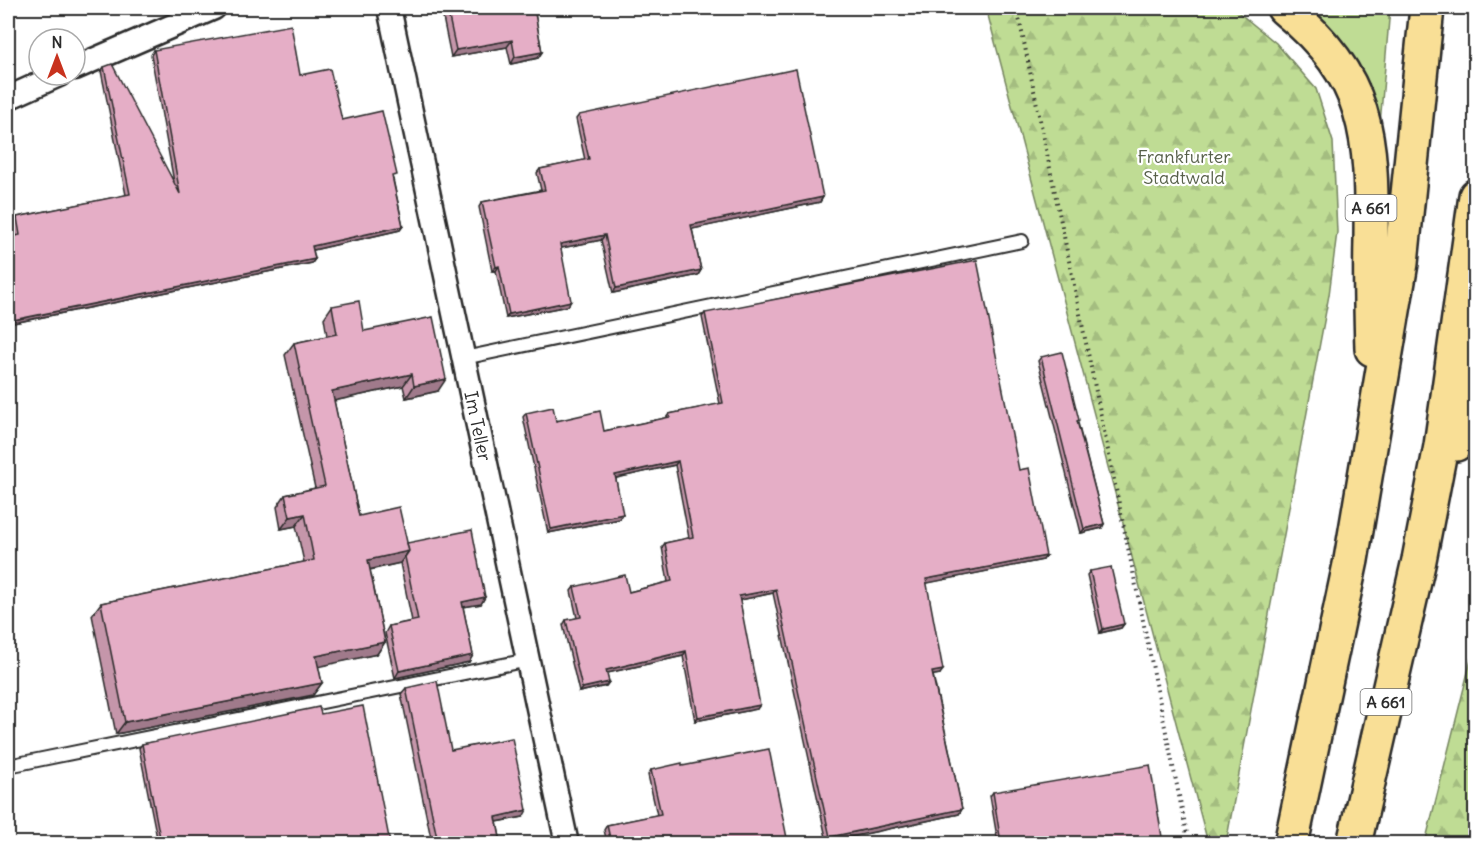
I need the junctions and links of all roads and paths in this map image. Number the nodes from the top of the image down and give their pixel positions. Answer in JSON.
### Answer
{"nodes":[{"id":1,"x":214,"y":8,"type":"edge"},
{"id":2,"x":388,"y":8,"type":"edge"},
{"id":3,"x":1017,"y":8,"type":"edge"},
{"id":4,"x":1284,"y":8,"type":"edge"},
{"id":5,"x":1427,"y":8,"type":"edge"},
{"id":6,"x":87,"y":63,"type":"edge"},
{"id":7,"x":32,"y":87,"type":"edge"},
{"id":8,"x":8,"y":98,"type":"edge"},
{"id":9,"x":1476,"y":196,"type":"edge"},
{"id":10,"x":1022,"y":241,"type":"dead end"},
{"id":11,"x":464,"y":358,"type":"junction"},
{"id":12,"x":1476,"y":384,"type":"edge"},
{"id":13,"x":1372,"y":437,"type":"junction"},
{"id":14,"x":1419,"y":560,"type":"junction"},
{"id":15,"x":528,"y":660,"type":"junction"},
{"id":16,"x":8,"y":766,"type":"edge"},
{"id":17,"x":567,"y":843,"type":"edge"},
{"id":18,"x":1189,"y":843,"type":"edge"},
{"id":19,"x":1291,"y":843,"type":"edge"},
{"id":20,"x":1354,"y":843,"type":"edge"}],
"edges":[{"from":1,"to":6,"type":"street"},
{"from":2,"to":11,"type":"street","name":"Im Teller"},
{"from":3,"to":18,"type":"path"},
{"from":4,"to":13,"type":"highway","number":"A 661"},
{"from":5,"to":13,"type":"highway","number":"A 661"},
{"from":7,"to":8,"type":"street"},
{"from":9,"to":14,"type":"highway","number":"A 661"},
{"from":10,"to":11,"type":"lane"},
{"from":11,"to":15,"type":"street","name":"Im Teller"},
{"from":12,"to":14,"type":"highway","number":"A 661"},
{"from":13,"to":19,"type":"highway","number":"A 661"},
{"from":14,"to":20,"type":"highway","number":"A 661"},
{"from":15,"to":16,"type":"lane"},
{"from":15,"to":17,"type":"street","name":"Im Teller"}]}
